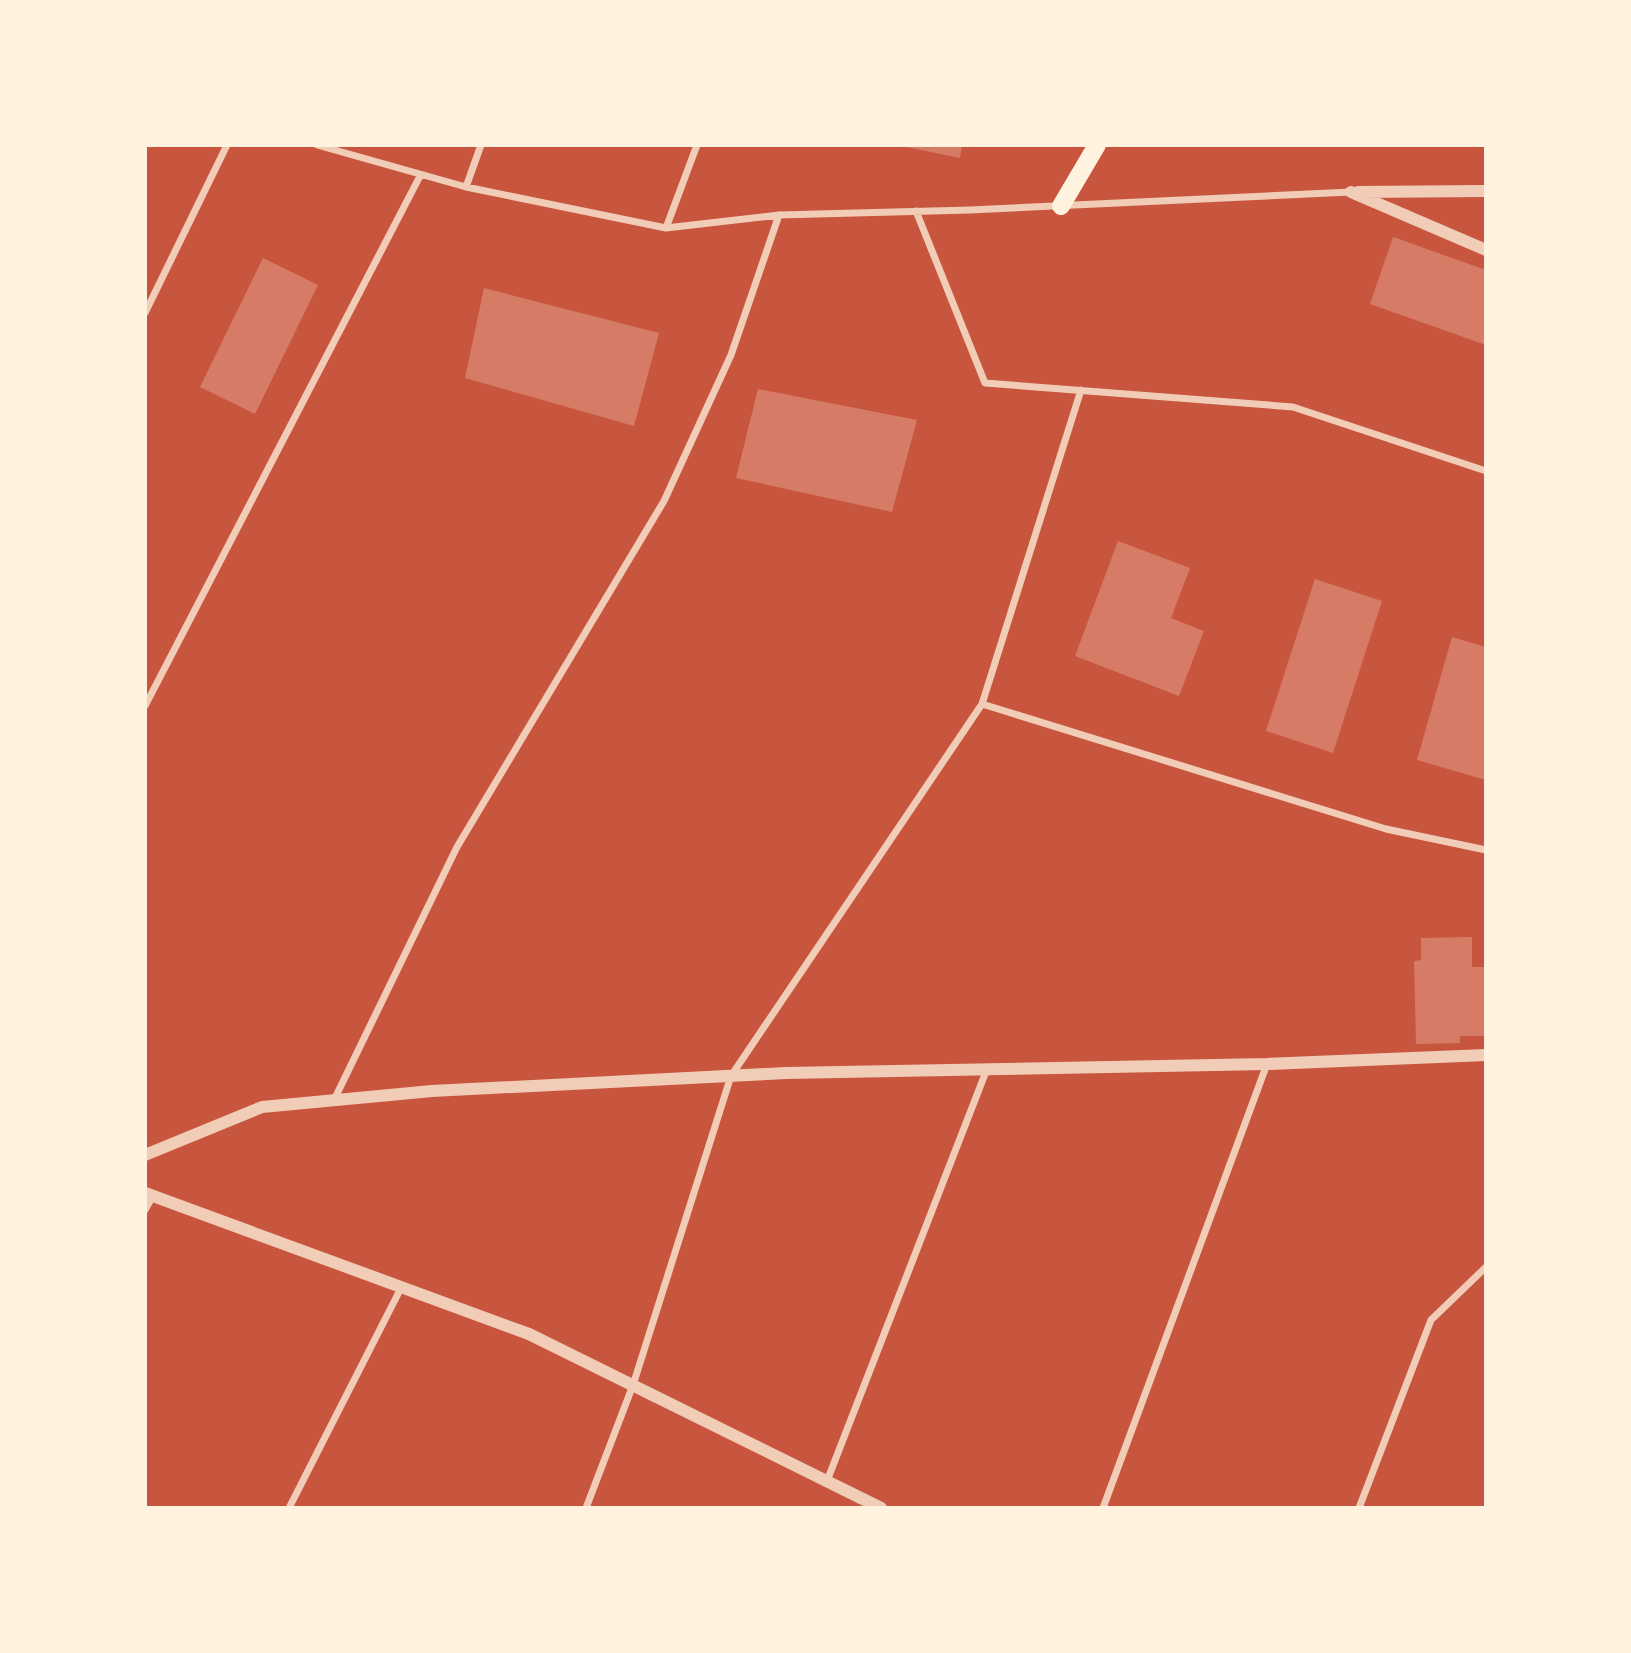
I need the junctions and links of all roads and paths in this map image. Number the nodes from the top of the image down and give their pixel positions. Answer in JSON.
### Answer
{"nodes":[{"id":1,"x":226,"y":145,"type":"edge"},
{"id":2,"x":317,"y":145,"type":"edge"},
{"id":3,"x":481,"y":145,"type":"edge"},
{"id":4,"x":697,"y":145,"type":"edge"},
{"id":5,"x":1097,"y":145,"type":"edge"},
{"id":6,"x":420,"y":176,"type":"junction"},
{"id":7,"x":466,"y":187,"type":"junction"},
{"id":8,"x":1486,"y":191,"type":"edge"},
{"id":9,"x":1351,"y":192,"type":"junction"},
{"id":10,"x":1061,"y":206,"type":"junction"},
{"id":11,"x":916,"y":211,"type":"junction"},
{"id":12,"x":779,"y":215,"type":"junction"},
{"id":13,"x":666,"y":228,"type":"junction"},
{"id":14,"x":1486,"y":250,"type":"edge"},
{"id":15,"x":145,"y":313,"type":"edge"},
{"id":16,"x":1081,"y":390,"type":"junction"},
{"id":17,"x":1486,"y":471,"type":"edge"},
{"id":18,"x":982,"y":704,"type":"junction"},
{"id":19,"x":145,"y":706,"type":"edge"},
{"id":20,"x":1486,"y":850,"type":"edge"},
{"id":21,"x":1486,"y":1055,"type":"edge"},
{"id":22,"x":1267,"y":1064,"type":"junction"},
{"id":23,"x":988,"y":1069,"type":"junction"},
{"id":24,"x":731,"y":1076,"type":"junction"},
{"id":25,"x":334,"y":1100,"type":"junction"},
{"id":26,"x":145,"y":1155,"type":"edge"},
{"id":27,"x":149,"y":1195,"type":"edge"},
{"id":28,"x":145,"y":1210,"type":"edge"},
{"id":29,"x":1486,"y":1267,"type":"edge"},
{"id":30,"x":401,"y":1287,"type":"junction"},
{"id":31,"x":633,"y":1385,"type":"junction"},
{"id":32,"x":827,"y":1481,"type":"junction"},
{"id":33,"x":880,"y":1507,"type":"edge"},
{"id":34,"x":289,"y":1508,"type":"edge"},
{"id":35,"x":586,"y":1508,"type":"edge"},
{"id":36,"x":1103,"y":1508,"type":"edge"},
{"id":37,"x":1359,"y":1508,"type":"edge"}],
"edges":[{"from":1,"to":15,"type":"street"},
{"from":2,"to":6,"type":"street"},
{"from":3,"to":7,"type":"street"},
{"from":4,"to":13,"type":"street"},
{"from":5,"to":10,"type":"main road"},
{"from":6,"to":7,"type":"street"},
{"from":6,"to":19,"type":"street"},
{"from":7,"to":13,"type":"street"},
{"from":8,"to":9,"type":"street"},
{"from":9,"to":10,"type":"street"},
{"from":9,"to":14,"type":"street"},
{"from":10,"to":11,"type":"street"},
{"from":11,"to":12,"type":"street"},
{"from":11,"to":16,"type":"street"},
{"from":12,"to":13,"type":"street"},
{"from":12,"to":25,"type":"street"},
{"from":16,"to":17,"type":"street"},
{"from":16,"to":18,"type":"street"},
{"from":18,"to":20,"type":"street"},
{"from":18,"to":24,"type":"street"},
{"from":21,"to":22,"type":"street"},
{"from":22,"to":23,"type":"street"},
{"from":22,"to":36,"type":"street"},
{"from":23,"to":24,"type":"street"},
{"from":23,"to":32,"type":"street"},
{"from":24,"to":25,"type":"street"},
{"from":24,"to":31,"type":"street"},
{"from":25,"to":26,"type":"street"},
{"from":27,"to":28,"type":"street"},
{"from":27,"to":30,"type":"street"},
{"from":29,"to":37,"type":"street"},
{"from":30,"to":31,"type":"street"},
{"from":30,"to":34,"type":"street"},
{"from":31,"to":32,"type":"street"},
{"from":31,"to":35,"type":"street"},
{"from":32,"to":33,"type":"street"}]}
